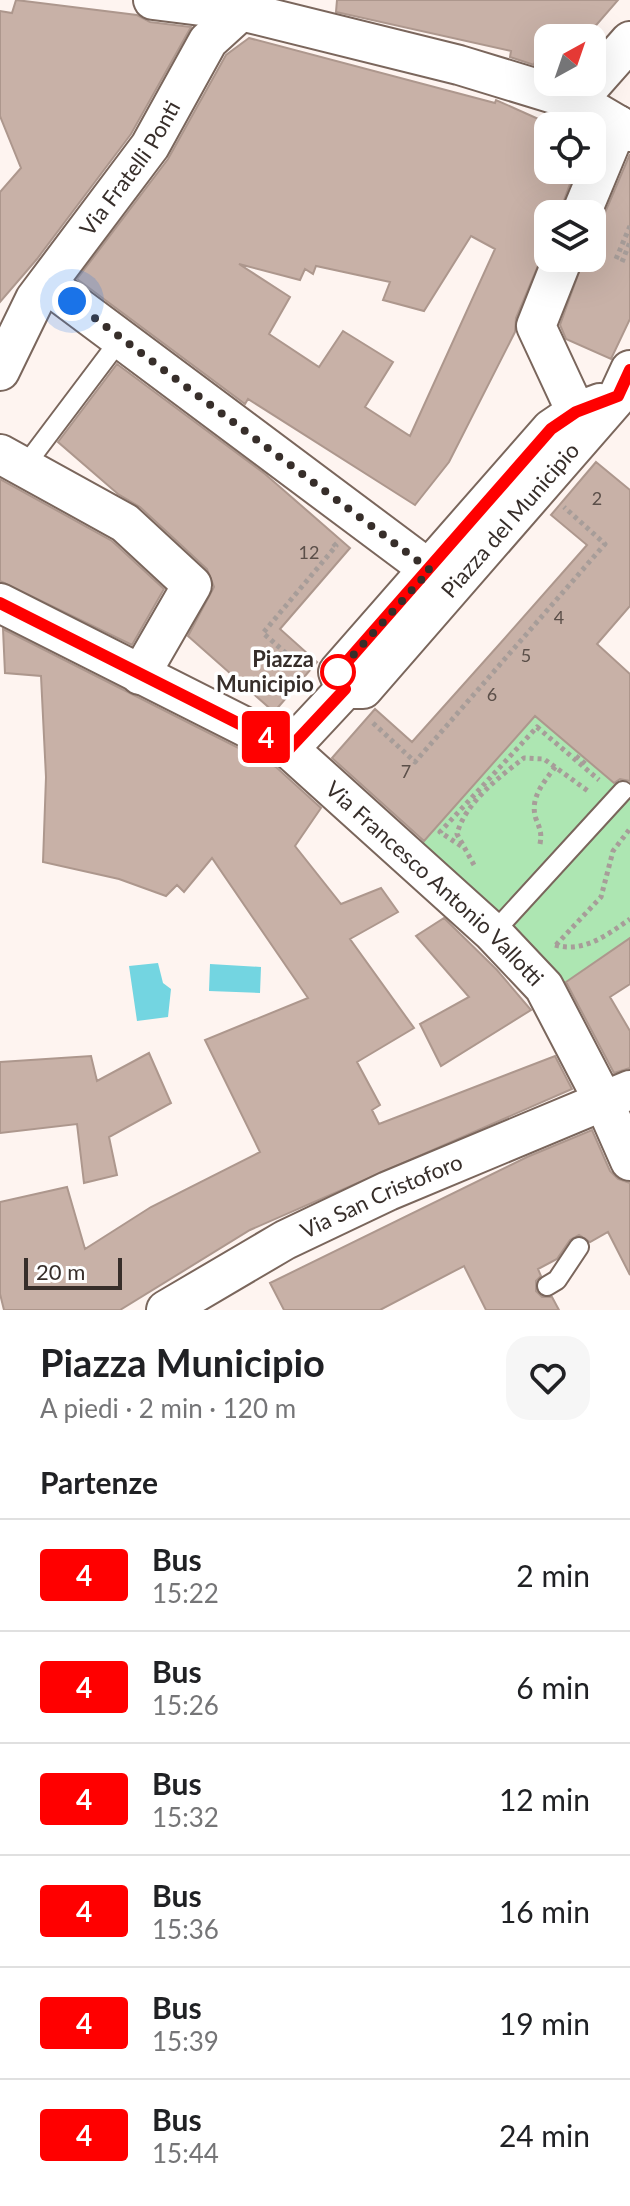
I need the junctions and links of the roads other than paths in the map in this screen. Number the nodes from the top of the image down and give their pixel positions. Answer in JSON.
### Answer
{"nodes":[{"id":1,"x":153,"y":0,"type":"edge"},
{"id":2,"x":241,"y":11,"type":"junction"},
{"id":3,"x":300,"y":12,"type":"edge"},
{"id":4,"x":630,"y":41,"type":"edge"},
{"id":5,"x":577,"y":101,"type":"junction"},
{"id":6,"x":624,"y":128,"type":"edge"},
{"id":7,"x":588,"y":200,"type":"edge"},
{"id":8,"x":557,"y":272,"type":"edge"},
{"id":9,"x":47,"y":284,"type":"junction"},
{"id":10,"x":122,"y":337,"type":"junction"},
{"id":11,"x":0,"y":371,"type":"edge"},
{"id":12,"x":626,"y":388,"type":"edge"},
{"id":13,"x":576,"y":412,"type":"junction"},
{"id":14,"x":12,"y":460,"type":"edge"},
{"id":15,"x":430,"y":570,"type":"junction"},
{"id":16,"x":0,"y":603,"type":"edge"},
{"id":17,"x":140,"y":675,"type":"junction"},
{"id":18,"x":345,"y":689,"type":"junction"},
{"id":19,"x":289,"y":749,"type":"junction"},
{"id":20,"x":617,"y":799,"type":"road end"},
{"id":21,"x":504,"y":921,"type":"junction"},
{"id":22,"x":617,"y":1096,"type":"edge"},
{"id":23,"x":630,"y":1161,"type":"edge"},
{"id":24,"x":579,"y":1247,"type":"dead end"},
{"id":25,"x":547,"y":1286,"type":"dead end"},
{"id":26,"x":166,"y":1310,"type":"edge"}],
"edges":[{"from":1,"to":2,"type":"street"},
{"from":2,"to":3,"type":"street"},
{"from":2,"to":9,"type":"street","name":"Via Fratelli Ponti"},
{"from":3,"to":5,"type":"street"},
{"from":4,"to":5,"type":"street"},
{"from":5,"to":6,"type":"street"},
{"from":6,"to":7,"type":"street"},
{"from":8,"to":13,"type":"street"},
{"from":9,"to":10,"type":"street"},
{"from":9,"to":11,"type":"street","name":"Via Fratelli Ponti"},
{"from":10,"to":14,"type":"lane"},
{"from":10,"to":15,"type":"street"},
{"from":12,"to":13,"type":"street","name":"Piazza del Municipio"},
{"from":12,"to":18,"type":"street","name":"Piazza del Municipio"},
{"from":13,"to":15,"type":"street","name":"Piazza del Municipio"},
{"from":14,"to":17,"type":"street"},
{"from":15,"to":18,"type":"street","name":"Piazza del Municipio"},
{"from":16,"to":17,"type":"street","name":"Via Francesco Antonio Vallotti"},
{"from":17,"to":19,"type":"street","name":"Via Francesco Antonio Vallotti"},
{"from":18,"to":19,"type":"street","name":"Piazza del Municipio"},
{"from":19,"to":21,"type":"street","name":"Via Francesco Antonio Vallotti"},
{"from":20,"to":21,"type":"lane"},
{"from":21,"to":22,"type":"street","name":"Via Francesco Antonio Vallotti"},
{"from":22,"to":23,"type":"street","name":"Via Francesco Antonio Vallotti"},
{"from":22,"to":26,"type":"street","name":"Via San Cristoforo"},
{"from":24,"to":25,"type":"lane"}]}
